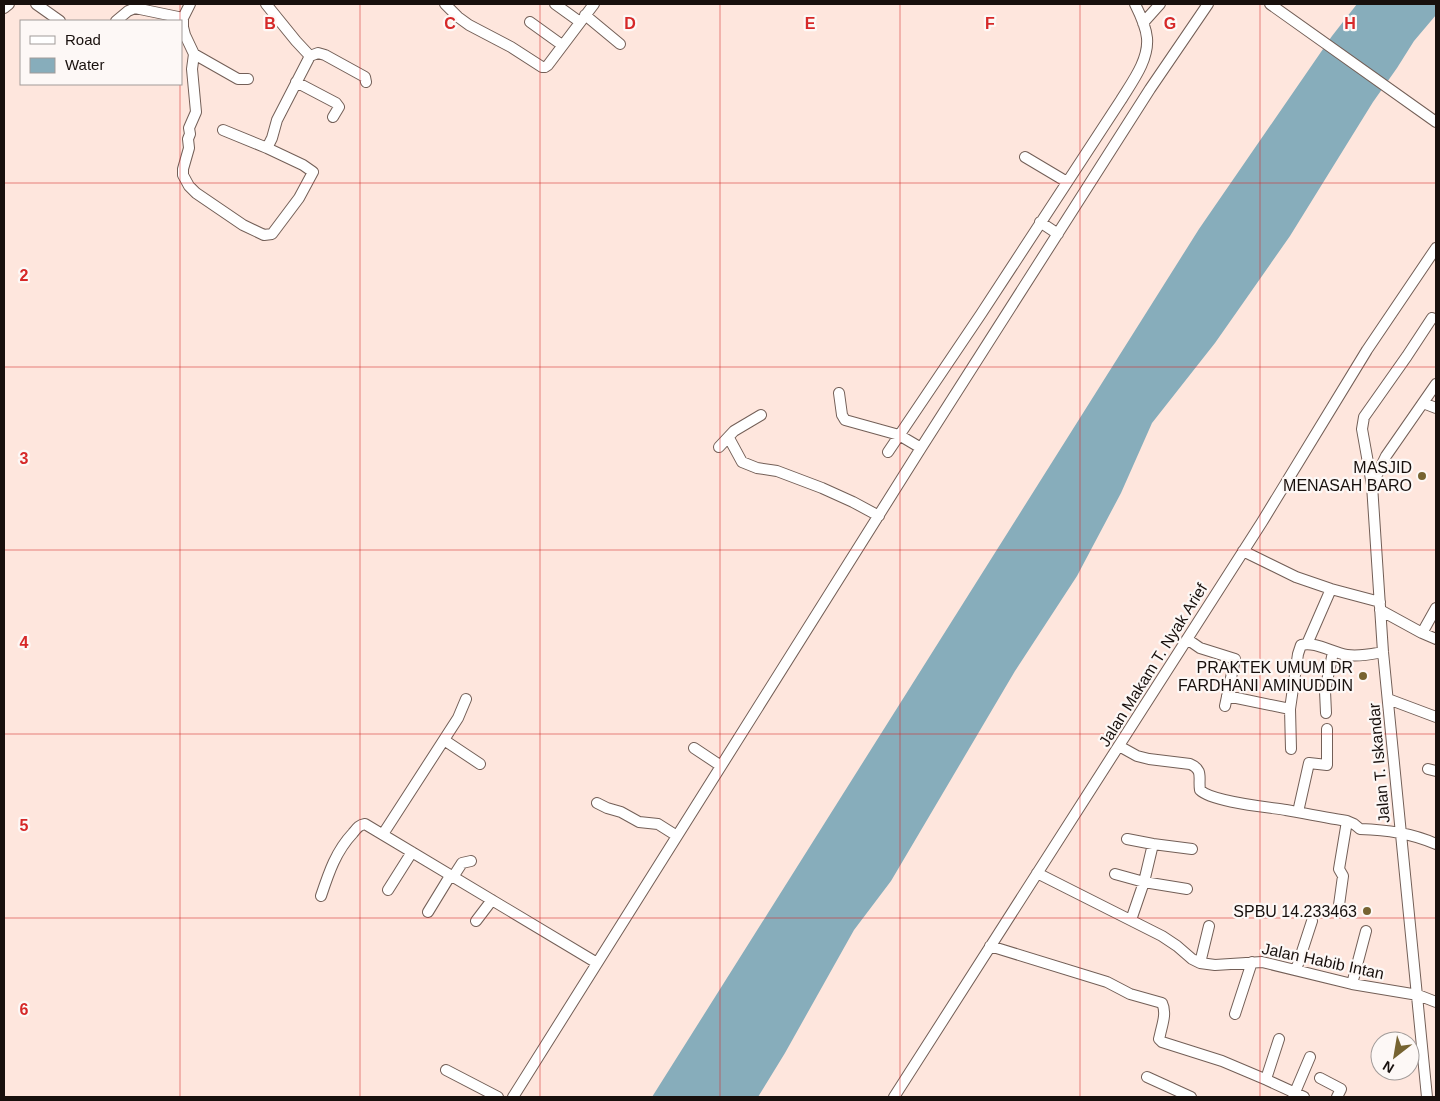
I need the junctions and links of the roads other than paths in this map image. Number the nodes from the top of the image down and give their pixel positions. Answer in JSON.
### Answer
{"nodes":[{"id":1,"x":9,"y":4,"type":"edge"},
{"id":2,"x":36,"y":4,"type":"edge"},
{"id":3,"x":190,"y":4,"type":"edge"},
{"id":4,"x":266,"y":4,"type":"edge"},
{"id":5,"x":445,"y":4,"type":"edge"},
{"id":6,"x":555,"y":4,"type":"edge"},
{"id":7,"x":594,"y":4,"type":"edge"},
{"id":8,"x":1135,"y":4,"type":"edge"},
{"id":9,"x":1160,"y":4,"type":"edge"},
{"id":10,"x":1208,"y":4,"type":"edge"},
{"id":11,"x":1270,"y":4,"type":"edge"},
{"id":12,"x":136,"y":6,"type":"edge"},
{"id":13,"x":4,"y":8,"type":"edge"},
{"id":14,"x":182,"y":18,"type":"junction"},
{"id":15,"x":582,"y":19,"type":"junction"},
{"id":16,"x":59,"y":20,"type":"edge"},
{"id":17,"x":117,"y":20,"type":"edge"},
{"id":18,"x":530,"y":22,"type":"dead end"},
{"id":19,"x":1143,"y":23,"type":"junction"},
{"id":20,"x":620,"y":44,"type":"dead end"},
{"id":21,"x":562,"y":45,"type":"junction"},
{"id":22,"x":194,"y":54,"type":"junction"},
{"id":23,"x":310,"y":56,"type":"junction"},
{"id":24,"x":248,"y":80,"type":"dead end"},
{"id":25,"x":1133,"y":80,"type":"junction"},
{"id":26,"x":296,"y":82,"type":"junction"},
{"id":27,"x":366,"y":82,"type":"dead end"},
{"id":28,"x":1150,"y":89,"type":"junction"},
{"id":29,"x":333,"y":117,"type":"dead end"},
{"id":30,"x":1436,"y":122,"type":"edge"},
{"id":31,"x":223,"y":130,"type":"dead end"},
{"id":32,"x":266,"y":148,"type":"junction"},
{"id":33,"x":1026,"y":157,"type":"dead end"},
{"id":34,"x":1067,"y":182,"type":"junction"},
{"id":35,"x":1041,"y":223,"type":"junction"},
{"id":36,"x":1055,"y":232,"type":"junction"},
{"id":37,"x":1436,"y":248,"type":"edge"},
{"id":38,"x":1432,"y":318,"type":"dead end"},
{"id":39,"x":1436,"y":384,"type":"edge"},
{"id":40,"x":838,"y":394,"type":"dead end"},
{"id":41,"x":1423,"y":403,"type":"junction"},
{"id":42,"x":1436,"y":408,"type":"edge"},
{"id":43,"x":761,"y":415,"type":"dead end"},
{"id":44,"x":900,"y":435,"type":"junction"},
{"id":45,"x":729,"y":438,"type":"junction"},
{"id":46,"x":719,"y":447,"type":"dead end"},
{"id":47,"x":919,"y":447,"type":"junction"},
{"id":48,"x":888,"y":452,"type":"dead end"},
{"id":49,"x":1372,"y":485,"type":"junction"},
{"id":50,"x":879,"y":516,"type":"junction"},
{"id":51,"x":1243,"y":551,"type":"junction"},
{"id":52,"x":1331,"y":590,"type":"junction"},
{"id":53,"x":1380,"y":606,"type":"junction"},
{"id":54,"x":1436,"y":608,"type":"edge"},
{"id":55,"x":1422,"y":633,"type":"junction"},
{"id":56,"x":1187,"y":639,"type":"junction"},
{"id":57,"x":1436,"y":639,"type":"edge"},
{"id":58,"x":1307,"y":644,"type":"junction"},
{"id":59,"x":1333,"y":652,"type":"junction"},
{"id":60,"x":1384,"y":652,"type":"junction"},
{"id":61,"x":466,"y":699,"type":"dead end"},
{"id":62,"x":1388,"y":699,"type":"junction"},
{"id":63,"x":1290,"y":709,"type":"junction"},
{"id":64,"x":1326,"y":713,"type":"dead end"},
{"id":65,"x":1436,"y":717,"type":"edge"},
{"id":66,"x":1327,"y":729,"type":"dead end"},
{"id":67,"x":444,"y":740,"type":"junction"},
{"id":68,"x":1119,"y":746,"type":"junction"},
{"id":69,"x":1291,"y":749,"type":"dead end"},
{"id":70,"x":698,"y":750,"type":"dead end"},
{"id":71,"x":480,"y":764,"type":"dead end"},
{"id":72,"x":721,"y":766,"type":"junction"},
{"id":73,"x":597,"y":802,"type":"dead end"},
{"id":74,"x":1298,"y":812,"type":"junction"},
{"id":75,"x":1347,"y":821,"type":"junction"},
{"id":76,"x":1400,"y":832,"type":"junction"},
{"id":77,"x":383,"y":834,"type":"junction"},
{"id":78,"x":675,"y":834,"type":"junction"},
{"id":79,"x":1127,"y":839,"type":"dead end"},
{"id":80,"x":1153,"y":844,"type":"junction"},
{"id":81,"x":1436,"y":844,"type":"edge"},
{"id":82,"x":1192,"y":849,"type":"dead end"},
{"id":83,"x":412,"y":852,"type":"junction"},
{"id":84,"x":471,"y":861,"type":"dead end"},
{"id":85,"x":1037,"y":873,"type":"junction"},
{"id":86,"x":1115,"y":874,"type":"dead end"},
{"id":87,"x":452,"y":877,"type":"junction"},
{"id":88,"x":1144,"y":882,"type":"junction"},
{"id":89,"x":1187,"y":889,"type":"dead end"},
{"id":90,"x":388,"y":890,"type":"dead end"},
{"id":91,"x":321,"y":896,"type":"dead end"},
{"id":92,"x":492,"y":900,"type":"junction"},
{"id":93,"x":1338,"y":905,"type":"dead end"},
{"id":94,"x":428,"y":912,"type":"dead end"},
{"id":95,"x":1131,"y":920,"type":"junction"},
{"id":96,"x":476,"y":921,"type":"dead end"},
{"id":97,"x":1312,"y":921,"type":"dead end"},
{"id":98,"x":1209,"y":926,"type":"dead end"},
{"id":99,"x":1366,"y":931,"type":"dead end"},
{"id":100,"x":990,"y":946,"type":"junction"},
{"id":101,"x":590,"y":958,"type":"junction"},
{"id":102,"x":1252,"y":962,"type":"junction"},
{"id":103,"x":1200,"y":963,"type":"junction"},
{"id":104,"x":1296,"y":970,"type":"junction"},
{"id":105,"x":1352,"y":984,"type":"junction"},
{"id":106,"x":1418,"y":995,"type":"junction"},
{"id":107,"x":1436,"y":1002,"type":"edge"},
{"id":108,"x":1236,"y":1014,"type":"dead end"},
{"id":109,"x":1279,"y":1039,"type":"dead end"},
{"id":110,"x":1310,"y":1057,"type":"dead end"},
{"id":111,"x":446,"y":1070,"type":"dead end"},
{"id":112,"x":1147,"y":1078,"type":"dead end"},
{"id":113,"x":1320,"y":1078,"type":"dead end"},
{"id":114,"x":1266,"y":1079,"type":"junction"},
{"id":115,"x":496,"y":1096,"type":"edge"},
{"id":116,"x":1298,"y":1096,"type":"edge"},
{"id":117,"x":513,"y":1097,"type":"edge"},
{"id":118,"x":894,"y":1097,"type":"edge"},
{"id":119,"x":1191,"y":1097,"type":"edge"},
{"id":120,"x":1338,"y":1097,"type":"edge"},
{"id":121,"x":1426,"y":1097,"type":"edge"}],
"edges":[{"from":1,"to":13,"type":"street"},
{"from":2,"to":16,"type":"street"},
{"from":3,"to":14,"type":"street"},
{"from":4,"to":23,"type":"street"},
{"from":5,"to":21,"type":"street"},
{"from":6,"to":15,"type":"street"},
{"from":7,"to":15,"type":"street"},
{"from":8,"to":19,"type":"street"},
{"from":9,"to":19,"type":"street"},
{"from":10,"to":28,"type":"street"},
{"from":11,"to":30,"type":"street"},
{"from":12,"to":14,"type":"street"},
{"from":12,"to":17,"type":"street"},
{"from":14,"to":22,"type":"street"},
{"from":15,"to":20,"type":"street"},
{"from":15,"to":21,"type":"street"},
{"from":18,"to":21,"type":"street"},
{"from":19,"to":25,"type":"street"},
{"from":22,"to":24,"type":"street"},
{"from":22,"to":32,"type":"street"},
{"from":23,"to":26,"type":"street"},
{"from":23,"to":27,"type":"street"},
{"from":25,"to":28,"type":"street"},
{"from":25,"to":34,"type":"street"},
{"from":26,"to":29,"type":"street"},
{"from":26,"to":32,"type":"street"},
{"from":28,"to":36,"type":"street"},
{"from":31,"to":32,"type":"street"},
{"from":33,"to":34,"type":"street"},
{"from":34,"to":35,"type":"street"},
{"from":35,"to":36,"type":"street"},
{"from":35,"to":44,"type":"street"},
{"from":36,"to":47,"type":"street"},
{"from":37,"to":51,"type":"street","name":"Jalan Makam T. Nyak Arief"},
{"from":38,"to":49,"type":"street"},
{"from":39,"to":41,"type":"street","name":"Jalan T. Iskandar"},
{"from":40,"to":44,"type":"street"},
{"from":41,"to":42,"type":"street"},
{"from":41,"to":49,"type":"street","name":"Jalan T. Iskandar"},
{"from":43,"to":45,"type":"street"},
{"from":44,"to":47,"type":"street"},
{"from":44,"to":48,"type":"street"},
{"from":45,"to":46,"type":"street"},
{"from":45,"to":50,"type":"street"},
{"from":47,"to":50,"type":"street"},
{"from":49,"to":53,"type":"street","name":"Jalan T. Iskandar"},
{"from":50,"to":72,"type":"street"},
{"from":51,"to":52,"type":"street"},
{"from":51,"to":56,"type":"street","name":"Jalan Makam T. Nyak Arief"},
{"from":52,"to":53,"type":"street"},
{"from":52,"to":58,"type":"street"},
{"from":53,"to":55,"type":"street"},
{"from":53,"to":60,"type":"street","name":"Jalan T. Iskandar"},
{"from":54,"to":55,"type":"street"},
{"from":55,"to":57,"type":"street"},
{"from":56,"to":63,"type":"street"},
{"from":56,"to":68,"type":"street","name":"Jalan Makam T. Nyak Arief"},
{"from":58,"to":59,"type":"street"},
{"from":58,"to":63,"type":"street"},
{"from":59,"to":60,"type":"street"},
{"from":59,"to":64,"type":"street"},
{"from":60,"to":62,"type":"street","name":"Jalan T. Iskandar"},
{"from":61,"to":67,"type":"street"},
{"from":62,"to":65,"type":"street"},
{"from":62,"to":76,"type":"street","name":"Jalan T. Iskandar"},
{"from":63,"to":69,"type":"street"},
{"from":66,"to":74,"type":"street"},
{"from":67,"to":71,"type":"street"},
{"from":67,"to":77,"type":"street"},
{"from":68,"to":74,"type":"street"},
{"from":68,"to":85,"type":"street","name":"Jalan Makam T. Nyak Arief"},
{"from":70,"to":72,"type":"street"},
{"from":72,"to":78,"type":"street"},
{"from":73,"to":78,"type":"street"},
{"from":74,"to":75,"type":"street"},
{"from":75,"to":76,"type":"street"},
{"from":75,"to":93,"type":"street"},
{"from":76,"to":81,"type":"street"},
{"from":76,"to":106,"type":"street","name":"Jalan T. Iskandar"},
{"from":77,"to":83,"type":"street"},
{"from":77,"to":91,"type":"street"},
{"from":78,"to":101,"type":"street"},
{"from":79,"to":80,"type":"street"},
{"from":80,"to":82,"type":"street"},
{"from":80,"to":88,"type":"street"},
{"from":83,"to":87,"type":"street"},
{"from":83,"to":90,"type":"street"},
{"from":84,"to":87,"type":"street"},
{"from":85,"to":95,"type":"street"},
{"from":85,"to":100,"type":"street","name":"Jalan Makam T. Nyak Arief"},
{"from":86,"to":88,"type":"street"},
{"from":87,"to":92,"type":"street"},
{"from":87,"to":94,"type":"street"},
{"from":88,"to":89,"type":"street"},
{"from":88,"to":95,"type":"street"},
{"from":92,"to":96,"type":"street"},
{"from":92,"to":101,"type":"street"},
{"from":95,"to":103,"type":"street"},
{"from":97,"to":104,"type":"street"},
{"from":98,"to":103,"type":"street"},
{"from":99,"to":105,"type":"street"},
{"from":100,"to":114,"type":"street"},
{"from":100,"to":118,"type":"street","name":"Jalan Makam T. Nyak Arief"},
{"from":101,"to":117,"type":"street"},
{"from":102,"to":103,"type":"street","name":"Jalan Habib Intan"},
{"from":102,"to":104,"type":"street","name":"Jalan Habib Intan"},
{"from":102,"to":108,"type":"street"},
{"from":104,"to":105,"type":"street","name":"Jalan Habib Intan"},
{"from":105,"to":106,"type":"street","name":"Jalan Habib Intan"},
{"from":106,"to":107,"type":"street","name":"Jalan Habib Intan"},
{"from":106,"to":121,"type":"street","name":"Jalan T. Iskandar"},
{"from":109,"to":114,"type":"street"},
{"from":110,"to":116,"type":"street"},
{"from":111,"to":115,"type":"street"},
{"from":112,"to":119,"type":"street"},
{"from":113,"to":120,"type":"street"},
{"from":114,"to":116,"type":"street"}]}
